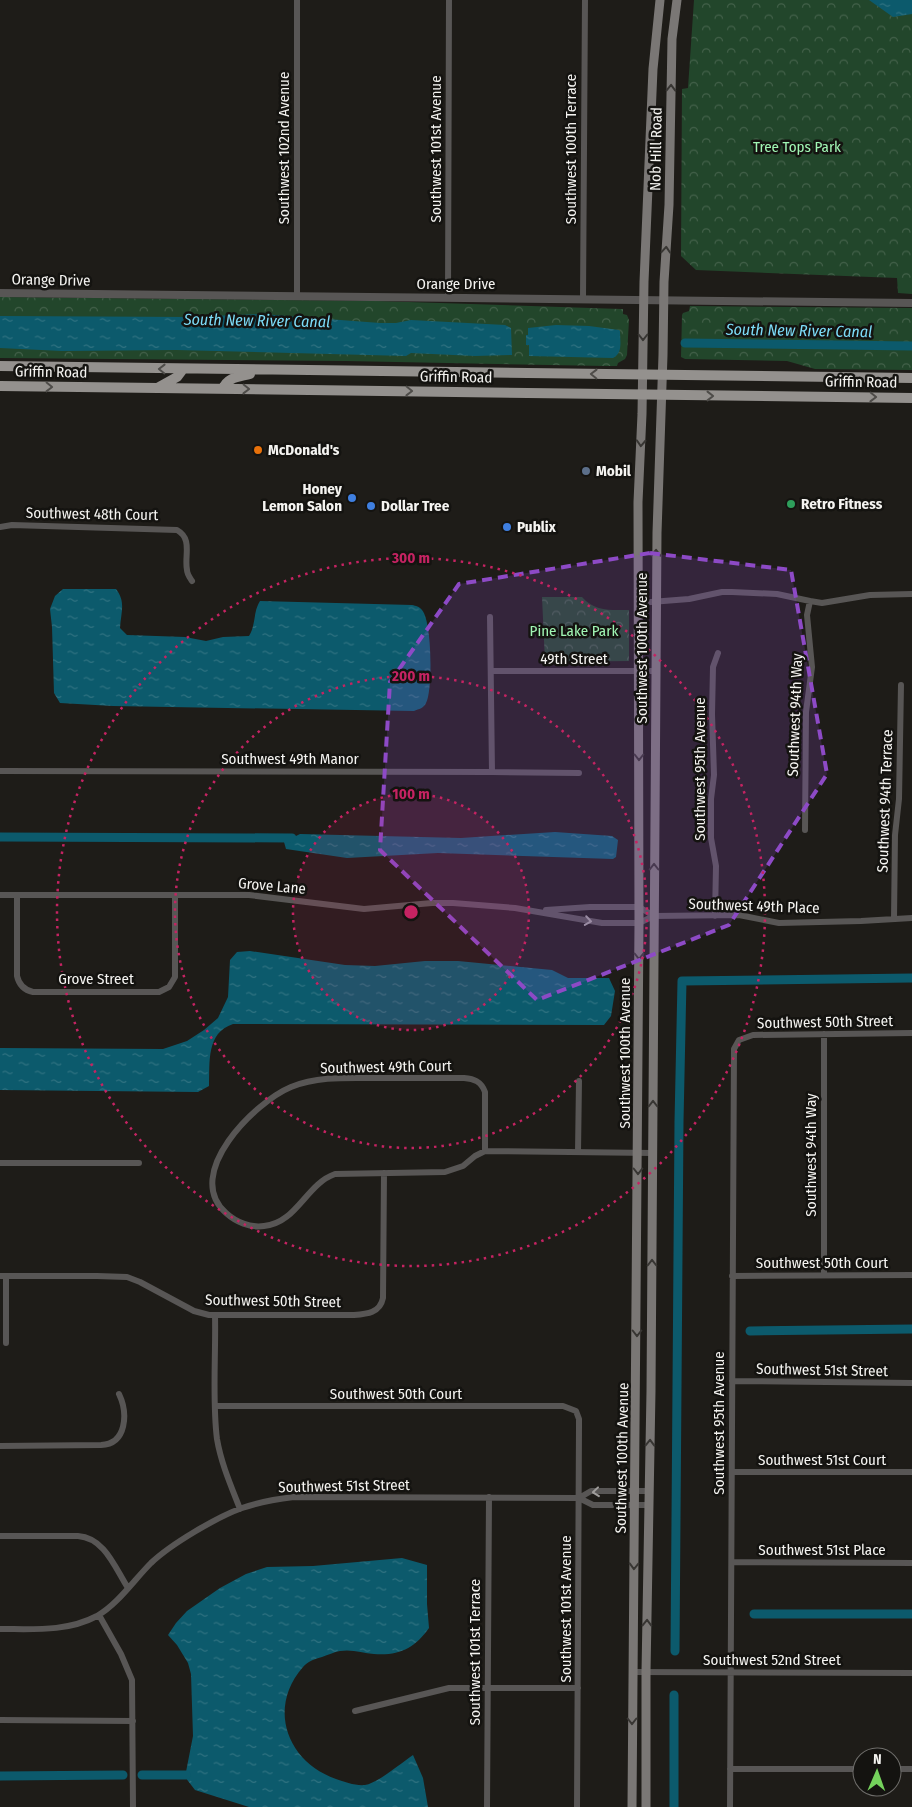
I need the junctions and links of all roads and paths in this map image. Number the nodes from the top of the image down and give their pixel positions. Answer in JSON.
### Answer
{"nodes":[{"id":1,"x":297,"y":0,"type":"edge"},
{"id":2,"x":449,"y":0,"type":"edge"},
{"id":3,"x":585,"y":0,"type":"edge"},
{"id":4,"x":660,"y":0,"type":"edge"},
{"id":5,"x":677,"y":0,"type":"edge"},
{"id":6,"x":0,"y":293,"type":"edge"},
{"id":7,"x":297,"y":296,"type":"junction"},
{"id":8,"x":448,"y":298,"type":"junction"},
{"id":9,"x":583,"y":298,"type":"junction"},
{"id":10,"x":644,"y":299,"type":"junction"},
{"id":11,"x":664,"y":299,"type":"junction"},
{"id":12,"x":912,"y":303,"type":"edge"},
{"id":13,"x":0,"y":366,"type":"edge"},
{"id":14,"x":183,"y":369,"type":"junction"},
{"id":15,"x":263,"y":370,"type":"junction"},
{"id":16,"x":643,"y":374,"type":"junction"},
{"id":17,"x":662,"y":374,"type":"junction"},
{"id":18,"x":912,"y":378,"type":"edge"},
{"id":19,"x":0,"y":386,"type":"edge"},
{"id":20,"x":156,"y":388,"type":"junction"},
{"id":21,"x":223,"y":389,"type":"junction"},
{"id":22,"x":642,"y":395,"type":"junction"},
{"id":23,"x":661,"y":395,"type":"junction"},
{"id":24,"x":912,"y":398,"type":"edge"},
{"id":25,"x":0,"y":527,"type":"edge"},
{"id":26,"x":192,"y":581,"type":"dead end"},
{"id":27,"x":912,"y":594,"type":"edge"},
{"id":28,"x":810,"y":601,"type":"junction"},
{"id":29,"x":656,"y":602,"type":"junction"},
{"id":30,"x":638,"y":603,"type":"junction"},
{"id":31,"x":490,"y":617,"type":"dead end"},
{"id":32,"x":718,"y":653,"type":"dead end"},
{"id":33,"x":639,"y":671,"type":"junction"},
{"id":34,"x":655,"y":671,"type":"junction"},
{"id":35,"x":492,"y":672,"type":"junction"},
{"id":36,"x":900,"y":685,"type":"dead end"},
{"id":37,"x":0,"y":771,"type":"edge"},
{"id":38,"x":492,"y":772,"type":"junction"},
{"id":39,"x":579,"y":773,"type":"dead end"},
{"id":40,"x":805,"y":830,"type":"dead end"},
{"id":41,"x":175,"y":895,"type":"junction"},
{"id":42,"x":0,"y":896,"type":"edge"},
{"id":43,"x":17,"y":896,"type":"junction"},
{"id":44,"x":639,"y":907,"type":"junction"},
{"id":45,"x":540,"y":911,"type":"junction"},
{"id":46,"x":654,"y":916,"type":"junction"},
{"id":47,"x":715,"y":916,"type":"junction"},
{"id":48,"x":894,"y":918,"type":"junction"},
{"id":49,"x":912,"y":918,"type":"edge"},
{"id":50,"x":639,"y":923,"type":"junction"},
{"id":51,"x":912,"y":1033,"type":"edge"},
{"id":52,"x":824,"y":1034,"type":"junction"},
{"id":53,"x":739,"y":1040,"type":"joint"},
{"id":54,"x":579,"y":1081,"type":"dead end"},
{"id":55,"x":485,"y":1151,"type":"junction"},
{"id":56,"x":578,"y":1152,"type":"junction"},
{"id":57,"x":638,"y":1152,"type":"junction"},
{"id":58,"x":652,"y":1153,"type":"junction"},
{"id":59,"x":0,"y":1163,"type":"edge"},
{"id":60,"x":138,"y":1163,"type":"dead end"},
{"id":61,"x":384,"y":1173,"type":"junction"},
{"id":62,"x":824,"y":1275,"type":"junction"},
{"id":63,"x":912,"y":1275,"type":"edge"},
{"id":64,"x":3,"y":1276,"type":"edge"},
{"id":65,"x":732,"y":1276,"type":"junction"},
{"id":66,"x":215,"y":1315,"type":"junction"},
{"id":67,"x":6,"y":1343,"type":"dead end"},
{"id":68,"x":732,"y":1381,"type":"junction"},
{"id":69,"x":912,"y":1383,"type":"edge"},
{"id":70,"x":119,"y":1394,"type":"dead end"},
{"id":71,"x":216,"y":1406,"type":"junction"},
{"id":72,"x":576,"y":1411,"type":"joint"},
{"id":73,"x":0,"y":1446,"type":"edge"},
{"id":74,"x":732,"y":1472,"type":"junction"},
{"id":75,"x":912,"y":1472,"type":"edge"},
{"id":76,"x":635,"y":1491,"type":"junction"},
{"id":77,"x":649,"y":1491,"type":"junction"},
{"id":78,"x":489,"y":1497,"type":"junction"},
{"id":79,"x":579,"y":1498,"type":"junction"},
{"id":80,"x":635,"y":1505,"type":"junction"},
{"id":81,"x":649,"y":1505,"type":"junction"},
{"id":82,"x":240,"y":1509,"type":"junction"},
{"id":83,"x":0,"y":1536,"type":"edge"},
{"id":84,"x":732,"y":1562,"type":"junction"},
{"id":85,"x":912,"y":1563,"type":"edge"},
{"id":86,"x":128,"y":1588,"type":"junction"},
{"id":87,"x":99,"y":1615,"type":"junction"},
{"id":88,"x":0,"y":1628,"type":"edge"},
{"id":89,"x":632,"y":1672,"type":"junction"},
{"id":90,"x":646,"y":1672,"type":"junction"},
{"id":91,"x":730,"y":1672,"type":"junction"},
{"id":92,"x":912,"y":1673,"type":"edge"},
{"id":93,"x":487,"y":1687,"type":"junction"},
{"id":94,"x":578,"y":1688,"type":"junction"},
{"id":95,"x":355,"y":1711,"type":"dead end"},
{"id":96,"x":0,"y":1720,"type":"edge"},
{"id":97,"x":133,"y":1721,"type":"junction"},
{"id":98,"x":852,"y":1769,"type":"edge"},
{"id":99,"x":730,"y":1770,"type":"junction"},
{"id":100,"x":132,"y":1807,"type":"edge"},
{"id":101,"x":487,"y":1807,"type":"edge"},
{"id":102,"x":577,"y":1807,"type":"edge"},
{"id":103,"x":632,"y":1807,"type":"edge"},
{"id":104,"x":646,"y":1807,"type":"edge"},
{"id":105,"x":730,"y":1807,"type":"edge"}],
"edges":[{"from":1,"to":7,"type":"street","name":"Southwest 102nd Avenue"},
{"from":2,"to":8,"type":"street","name":"Southwest 101st Avenue"},
{"from":3,"to":9,"type":"street","name":"Southwest 100th Terrace"},
{"from":4,"to":10,"type":"main road","name":"Nob Hill Road"},
{"from":11,"to":5,"type":"main road","name":"Nob Hill Road","one_way":true},
{"from":6,"to":7,"type":"street","name":"Orange Drive"},
{"from":7,"to":8,"type":"street","name":"Orange Drive"},
{"from":8,"to":9,"type":"street","name":"Orange Drive"},
{"from":9,"to":10,"type":"street","name":"Orange Drive"},
{"from":10,"to":11,"type":"street","name":"Orange Drive"},
{"from":10,"to":16,"type":"main road","name":"Southwest 100th Avenue","one_way":true},
{"from":11,"to":12,"type":"street","name":"Orange Drive"},
{"from":11,"to":17,"type":"main road","name":"Southwest 100th Avenue"},
{"from":14,"to":13,"type":"main road","name":"Griffin Road","one_way":true},
{"from":14,"to":15,"type":"main road","name":"Griffin Road"},
{"from":14,"to":20,"type":"main road"},
{"from":16,"to":15,"type":"main road","name":"Griffin Road","one_way":true},
{"from":15,"to":21,"type":"main road"},
{"from":16,"to":17,"type":"main road","name":"Griffin Road"},
{"from":16,"to":22,"type":"main road","name":"Southwest 100th Avenue"},
{"from":17,"to":18,"type":"main road","name":"Griffin Road"},
{"from":17,"to":23,"type":"main road","name":"Southwest 100th Avenue"},
{"from":19,"to":20,"type":"main road","name":"Griffin Road","one_way":true},
{"from":20,"to":21,"type":"main road","name":"Griffin Road"},
{"from":21,"to":22,"type":"main road","name":"Griffin Road","one_way":true},
{"from":22,"to":23,"type":"main road","name":"Griffin Road"},
{"from":22,"to":30,"type":"main road","name":"Southwest 100th Avenue","one_way":true},
{"from":23,"to":24,"type":"main road","name":"Griffin Road","one_way":true},
{"from":29,"to":23,"type":"main road","name":"Southwest 100th Avenue","one_way":true},
{"from":25,"to":26,"type":"street","name":"Southwest 48th Court"},
{"from":27,"to":28,"type":"street"},
{"from":28,"to":29,"type":"street"},
{"from":28,"to":40,"type":"street","name":"Southwest 94th Way"},
{"from":29,"to":30,"type":"street"},
{"from":29,"to":34,"type":"main road","name":"Southwest 100th Avenue"},
{"from":30,"to":33,"type":"main road","name":"Southwest 100th Avenue"},
{"from":31,"to":35,"type":"street"},
{"from":32,"to":47,"type":"street","name":"Southwest 95th Avenue"},
{"from":33,"to":34,"type":"street","name":"49th Street"},
{"from":33,"to":35,"type":"street","name":"49th Street"},
{"from":33,"to":44,"type":"main road","name":"Southwest 100th Avenue","one_way":true},
{"from":46,"to":34,"type":"main road","name":"Southwest 100th Avenue","one_way":true},
{"from":35,"to":38,"type":"street"},
{"from":36,"to":48,"type":"street","name":"Southwest 94th Terrace"},
{"from":37,"to":38,"type":"street","name":"Southwest 49th Manor"},
{"from":38,"to":39,"type":"street","name":"Southwest 49th Manor"},
{"from":41,"to":43,"type":"street","name":"Grove Lane"},
{"from":41,"to":43,"type":"street","name":"Grove Street"},
{"from":41,"to":45,"type":"street","name":"Grove Lane"},
{"from":42,"to":43,"type":"street","name":"Grove Lane"},
{"from":44,"to":45,"type":"street","name":"Grove Lane"},
{"from":44,"to":46,"type":"street"},
{"from":44,"to":50,"type":"main road","name":"Southwest 100th Avenue"},
{"from":45,"to":50,"type":"street","name":"Grove Lane","one_way":true},
{"from":46,"to":47,"type":"street","name":"Southwest 49th Place"},
{"from":46,"to":50,"type":"street","name":"Grove Lane"},
{"from":58,"to":46,"type":"main road","name":"Southwest 100th Avenue","one_way":true},
{"from":47,"to":48,"type":"street","name":"Southwest 49th Place"},
{"from":48,"to":49,"type":"street","name":"Southwest 49th Place"},
{"from":50,"to":57,"type":"main road","name":"Southwest 100th Avenue","one_way":true},
{"from":51,"to":52,"type":"street","name":"Southwest 50th Street"},
{"from":52,"to":53,"type":"street","name":"Southwest 50th Street"},
{"from":52,"to":62,"type":"street","name":"Southwest 94th Way"},
{"from":53,"to":65,"type":"street","name":"Southwest 95th Avenue"},
{"from":54,"to":56,"type":"street"},
{"from":55,"to":56,"type":"street"},
{"from":55,"to":61,"type":"street"},
{"from":55,"to":61,"type":"street","name":"Southwest 49th Court"},
{"from":56,"to":57,"type":"street"},
{"from":57,"to":58,"type":"street"},
{"from":57,"to":76,"type":"main road","name":"Southwest 100th Avenue","one_way":true},
{"from":77,"to":58,"type":"main road","name":"Southwest 100th Avenue","one_way":true},
{"from":59,"to":60,"type":"street"},
{"from":61,"to":66,"type":"street","name":"Southwest 50th Street"},
{"from":62,"to":63,"type":"street","name":"Southwest 50th Court"},
{"from":62,"to":65,"type":"street","name":"Southwest 50th Court"},
{"from":64,"to":66,"type":"street","name":"Southwest 50th Street"},
{"from":64,"to":67,"type":"street"},
{"from":65,"to":68,"type":"street","name":"Southwest 95th Avenue"},
{"from":66,"to":71,"type":"street"},
{"from":68,"to":69,"type":"street","name":"Southwest 51st Street"},
{"from":68,"to":74,"type":"street","name":"Southwest 95th Avenue"},
{"from":70,"to":73,"type":"street"},
{"from":71,"to":72,"type":"street","name":"Southwest 50th Court"},
{"from":71,"to":82,"type":"street"},
{"from":72,"to":79,"type":"street","name":"Southwest 101st Avenue"},
{"from":74,"to":75,"type":"street","name":"Southwest 51st Court"},
{"from":74,"to":84,"type":"street","name":"Southwest 95th Avenue"},
{"from":76,"to":77,"type":"street","name":"Southwest 51st Street"},
{"from":76,"to":79,"type":"street","name":"Southwest 51st Street","one_way":true},
{"from":76,"to":80,"type":"main road","name":"Southwest 100th Avenue"},
{"from":77,"to":81,"type":"main road","name":"Southwest 100th Avenue"},
{"from":78,"to":79,"type":"street","name":"Southwest 51st Street"},
{"from":78,"to":82,"type":"street","name":"Southwest 51st Street"},
{"from":78,"to":93,"type":"street","name":"Southwest 101st Terrace"},
{"from":79,"to":80,"type":"street","name":"Southwest 51st Street"},
{"from":79,"to":94,"type":"street","name":"Southwest 101st Avenue"},
{"from":80,"to":81,"type":"street","name":"Southwest 51st Street"},
{"from":80,"to":89,"type":"main road","name":"Southwest 100th Avenue","one_way":true},
{"from":90,"to":81,"type":"main road","name":"Southwest 100th Avenue","one_way":true},
{"from":82,"to":86,"type":"street","name":"Southwest 51st Street"},
{"from":83,"to":86,"type":"street"},
{"from":84,"to":85,"type":"street","name":"Southwest 51st Place"},
{"from":84,"to":91,"type":"street","name":"Southwest 95th Avenue"},
{"from":86,"to":87,"type":"street","name":"Southwest 51st Street"},
{"from":87,"to":88,"type":"street","name":"Southwest 51st Street"},
{"from":87,"to":97,"type":"street"},
{"from":89,"to":90,"type":"street","name":"Southwest 52nd Street"},
{"from":89,"to":103,"type":"main road","name":"Southwest 100th Avenue","one_way":true},
{"from":90,"to":91,"type":"street","name":"Southwest 52nd Street"},
{"from":90,"to":104,"type":"main road","name":"Southwest 100th Avenue"},
{"from":91,"to":92,"type":"street","name":"Southwest 52nd Street"},
{"from":91,"to":99,"type":"street","name":"Southwest 95th Avenue"},
{"from":93,"to":94,"type":"street"},
{"from":93,"to":95,"type":"street"},
{"from":93,"to":101,"type":"street","name":"Southwest 101st Terrace"},
{"from":94,"to":102,"type":"street","name":"Southwest 101st Avenue"},
{"from":96,"to":97,"type":"street"},
{"from":97,"to":100,"type":"street"},
{"from":98,"to":99,"type":"street"},
{"from":99,"to":105,"type":"street","name":"Southwest 95th Avenue"}]}
